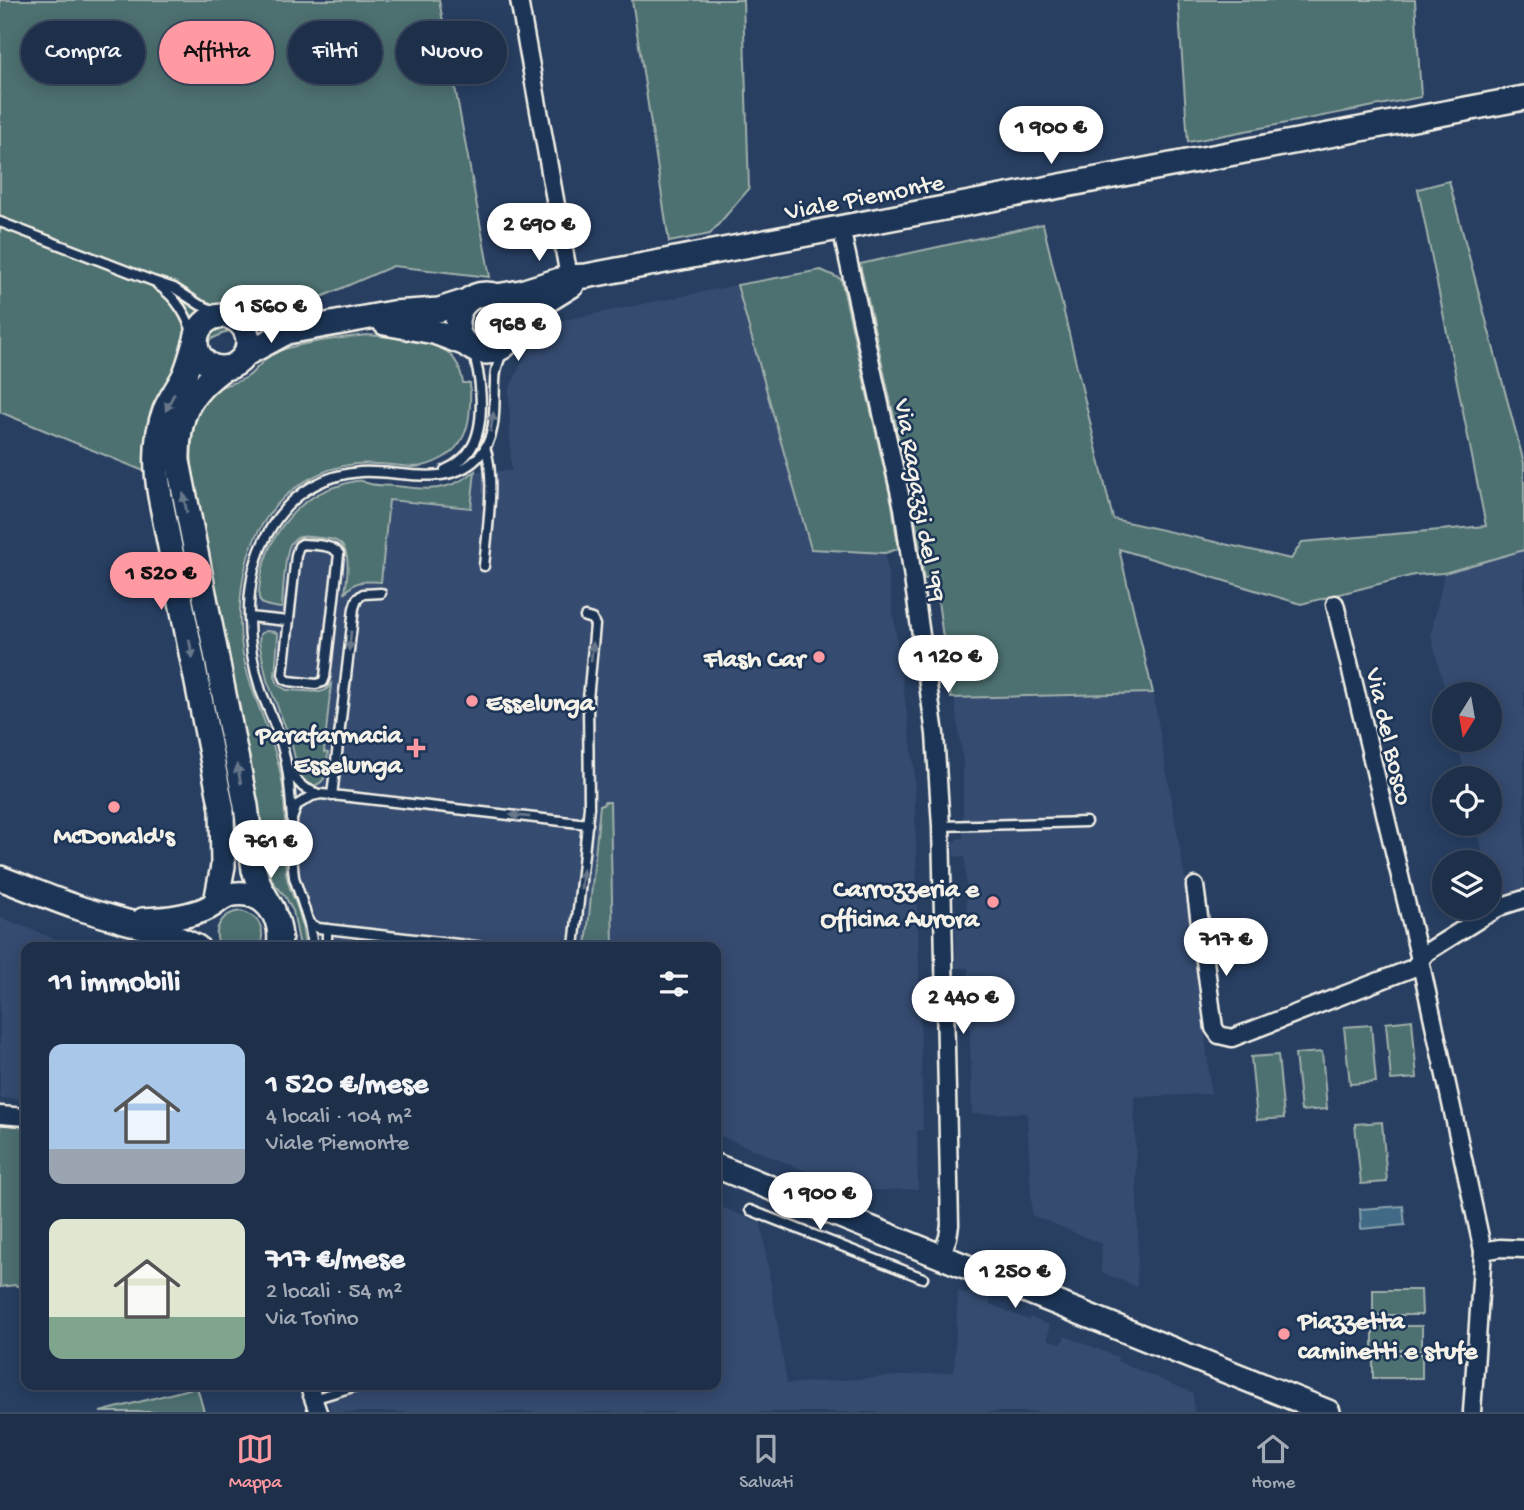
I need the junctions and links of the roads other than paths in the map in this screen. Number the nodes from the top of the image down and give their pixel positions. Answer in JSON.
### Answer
{"nodes":[{"id":1,"x":519,"y":0,"type":"edge"},
{"id":2,"x":1524,"y":98,"type":"edge"},
{"id":3,"x":0,"y":222,"type":"edge"},
{"id":4,"x":841,"y":228,"type":"junction"},
{"id":5,"x":578,"y":277,"type":"junction"},
{"id":6,"x":153,"y":281,"type":"junction"},
{"id":7,"x":497,"y":296,"type":"junction"},
{"id":8,"x":467,"y":301,"type":"junction"},
{"id":9,"x":233,"y":318,"type":"junction"},
{"id":10,"x":361,"y":319,"type":"junction"},
{"id":11,"x":287,"y":332,"type":"junction"},
{"id":12,"x":509,"y":338,"type":"junction"},
{"id":13,"x":196,"y":340,"type":"junction"},
{"id":14,"x":469,"y":346,"type":"junction"},
{"id":15,"x":246,"y":354,"type":"junction"},
{"id":16,"x":224,"y":368,"type":"junction"},
{"id":17,"x":485,"y":448,"type":"junction"},
{"id":18,"x":428,"y":475,"type":"junction"},
{"id":19,"x":484,"y":566,"type":"dead end"},
{"id":20,"x":381,"y":593,"type":"dead end"},
{"id":21,"x":1335,"y":604,"type":"dead end"},
{"id":22,"x":249,"y":617,"type":"junction"},
{"id":23,"x":585,"y":617,"type":"dead end"},
{"id":24,"x":288,"y":621,"type":"junction"},
{"id":25,"x":289,"y":771,"type":"junction"},
{"id":26,"x":321,"y":794,"type":"junction"},
{"id":27,"x":332,"y":796,"type":"junction"},
{"id":28,"x":292,"y":819,"type":"junction"},
{"id":29,"x":1086,"y":822,"type":"dead end"},
{"id":30,"x":588,"y":824,"type":"junction"},
{"id":31,"x":941,"y":826,"type":"junction"},
{"id":32,"x":0,"y":878,"type":"edge"},
{"id":33,"x":1195,"y":886,"type":"dead end"},
{"id":34,"x":1524,"y":899,"type":"edge"},
{"id":35,"x":213,"y":904,"type":"junction"},
{"id":36,"x":273,"y":911,"type":"junction"},
{"id":37,"x":125,"y":920,"type":"junction"},
{"id":38,"x":309,"y":923,"type":"junction"},
{"id":39,"x":327,"y":929,"type":"junction"},
{"id":40,"x":188,"y":942,"type":"edge"},
{"id":41,"x":199,"y":942,"type":"edge"},
{"id":42,"x":281,"y":942,"type":"edge"},
{"id":43,"x":312,"y":942,"type":"edge"},
{"id":44,"x":327,"y":942,"type":"edge"},
{"id":45,"x":440,"y":942,"type":"edge"},
{"id":46,"x":575,"y":942,"type":"edge"},
{"id":47,"x":1420,"y":960,"type":"junction"},
{"id":48,"x":0,"y":1115,"type":"edge"},
{"id":49,"x":21,"y":1117,"type":"edge"},
{"id":50,"x":721,"y":1168,"type":"edge"},
{"id":51,"x":750,"y":1210,"type":"dead end"},
{"id":52,"x":1524,"y":1249,"type":"edge"},
{"id":53,"x":1483,"y":1251,"type":"junction"},
{"id":54,"x":941,"y":1257,"type":"junction"},
{"id":55,"x":923,"y":1278,"type":"dead end"},
{"id":56,"x":339,"y":1390,"type":"edge"},
{"id":57,"x":313,"y":1398,"type":"edge"},
{"id":58,"x":1328,"y":1412,"type":"edge"},
{"id":59,"x":1472,"y":1412,"type":"edge"}],
"edges":[{"from":1,"to":5,"type":"street"},
{"from":2,"to":4,"type":"street","name":"Viale Piemonte"},
{"from":3,"to":6,"type":"lane"},
{"from":4,"to":5,"type":"street","name":"Viale Piemonte"},
{"from":4,"to":31,"type":"street","name":"Via Ragazzi del '99"},
{"from":5,"to":7,"type":"street","name":"Viale Piemonte"},
{"from":5,"to":12,"type":"street","name":"Viale Piemonte"},
{"from":6,"to":9,"type":"lane"},
{"from":6,"to":13,"type":"lane"},
{"from":7,"to":8,"type":"street"},
{"from":7,"to":12,"type":"street"},
{"from":8,"to":10,"type":"street"},
{"from":8,"to":14,"type":"street"},
{"from":9,"to":11,"type":"street"},
{"from":9,"to":13,"type":"street"},
{"from":9,"to":15,"type":"street"},
{"from":10,"to":11,"type":"street"},
{"from":10,"to":14,"type":"street"},
{"from":11,"to":15,"type":"street"},
{"from":12,"to":14,"type":"street"},
{"from":17,"to":12,"type":"lane","one_way":true},
{"from":13,"to":16,"type":"street"},
{"from":13,"to":35,"type":"street","one_way":true},
{"from":14,"to":18,"type":"lane"},
{"from":15,"to":16,"type":"street"},
{"from":36,"to":16,"type":"street","one_way":true},
{"from":17,"to":18,"type":"lane"},
{"from":17,"to":19,"type":"lane"},
{"from":18,"to":22,"type":"lane"},
{"from":20,"to":27,"type":"lane","one_way":true},
{"from":21,"to":47,"type":"street","name":"Via del Bosco"},
{"from":22,"to":24,"type":"lane"},
{"from":22,"to":25,"type":"lane"},
{"from":30,"to":23,"type":"lane","one_way":true},
{"from":24,"to":24,"type":"lane"},
{"from":25,"to":26,"type":"lane"},
{"from":25,"to":28,"type":"lane"},
{"from":26,"to":27,"type":"lane"},
{"from":26,"to":28,"type":"lane"},
{"from":30,"to":27,"type":"lane","one_way":true},
{"from":28,"to":38,"type":"lane"},
{"from":29,"to":31,"type":"lane"},
{"from":46,"to":30,"type":"lane","one_way":true},
{"from":31,"to":54,"type":"street","name":"Via Ragazzi del '99"},
{"from":32,"to":37,"type":"street"},
{"from":33,"to":47,"type":"street"},
{"from":34,"to":47,"type":"street"},
{"from":35,"to":36,"type":"street"},
{"from":35,"to":37,"type":"street"},
{"from":35,"to":41,"type":"street"},
{"from":36,"to":42,"type":"street"},
{"from":37,"to":40,"type":"street"},
{"from":38,"to":39,"type":"lane"},
{"from":38,"to":43,"type":"lane"},
{"from":39,"to":44,"type":"lane"},
{"from":39,"to":45,"type":"lane"},
{"from":47,"to":53,"type":"street","name":"Via del Bosco"},
{"from":48,"to":49,"type":"street"},
{"from":50,"to":54,"type":"street"},
{"from":51,"to":55,"type":"lane"},
{"from":52,"to":53,"type":"street"},
{"from":53,"to":59,"type":"street","name":"Via del Bosco"},
{"from":54,"to":58,"type":"street"},
{"from":56,"to":57,"type":"lane"}]}
